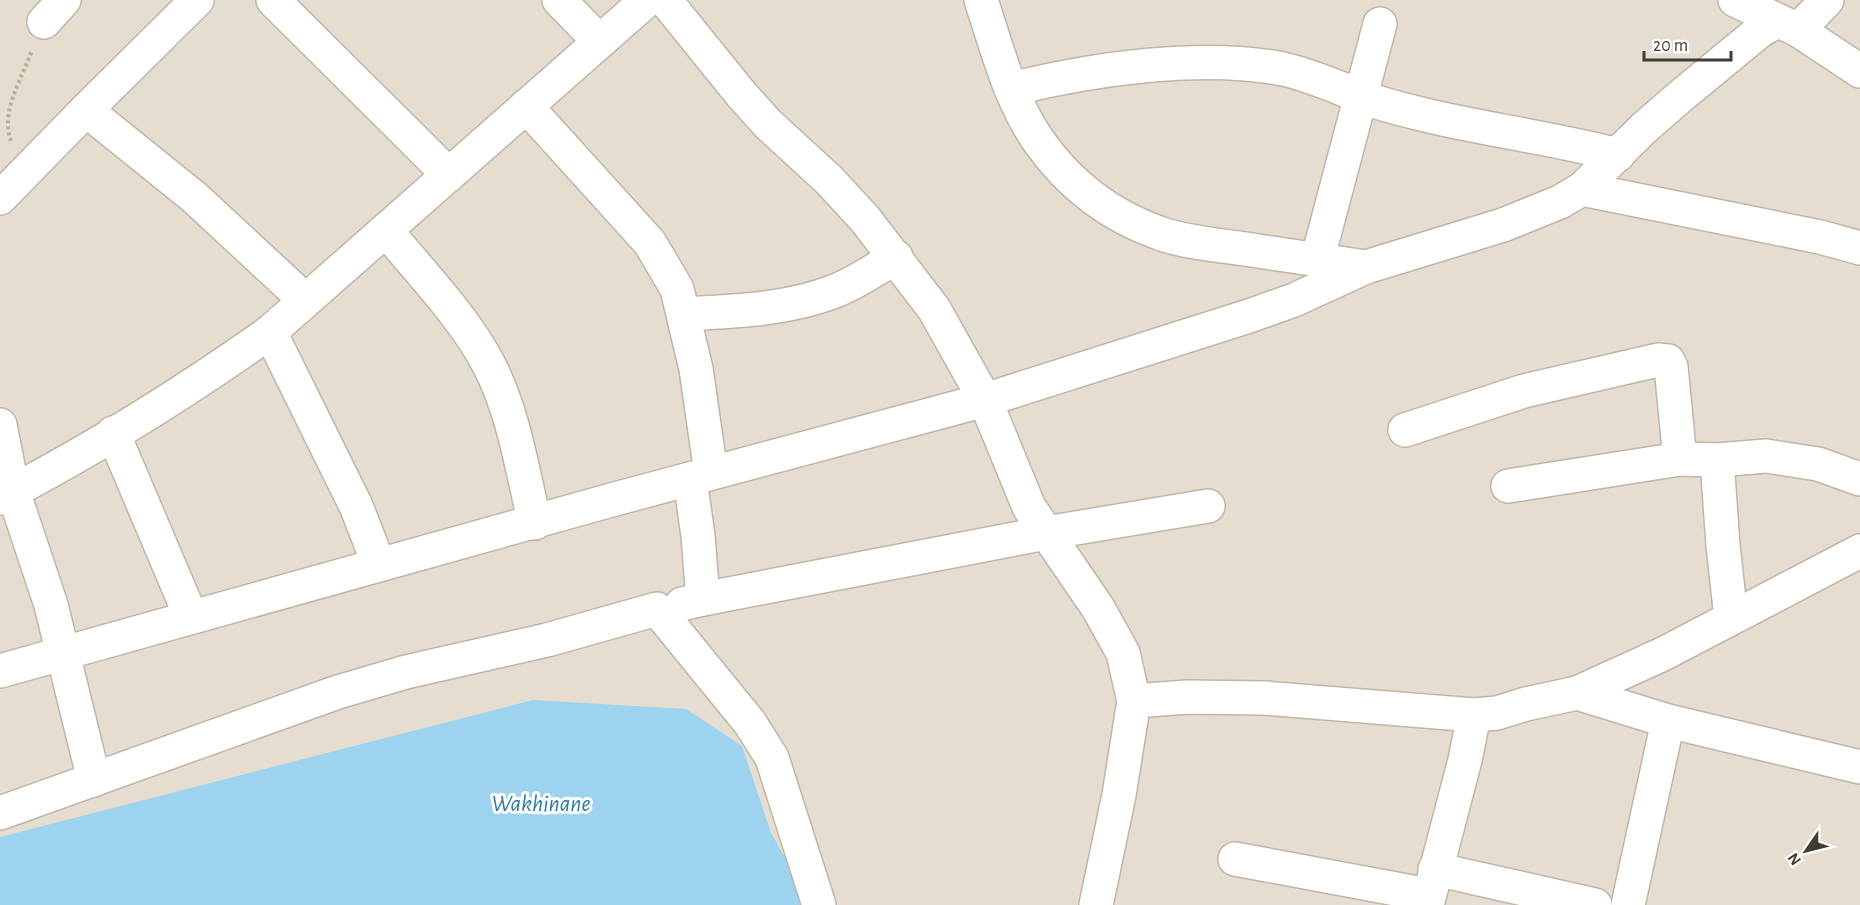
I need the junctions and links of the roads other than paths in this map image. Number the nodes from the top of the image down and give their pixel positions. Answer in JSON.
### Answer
{"nodes":[{"id":1,"x":197,"y":0,"type":"edge"},
{"id":2,"x":273,"y":0,"type":"edge"},
{"id":3,"x":559,"y":0,"type":"edge"},
{"id":4,"x":647,"y":0,"type":"edge"},
{"id":5,"x":665,"y":0,"type":"edge"},
{"id":6,"x":981,"y":0,"type":"edge"},
{"id":7,"x":1735,"y":0,"type":"edge"},
{"id":8,"x":1827,"y":0,"type":"edge"},
{"id":9,"x":1380,"y":24,"type":"dead end"},
{"id":10,"x":1788,"y":25,"type":"junction"},
{"id":11,"x":599,"y":41,"type":"junction"},
{"id":12,"x":1860,"y":70,"type":"edge"},
{"id":13,"x":1011,"y":89,"type":"junction"},
{"id":14,"x":1359,"y":96,"type":"junction"},
{"id":15,"x":526,"y":106,"type":"junction"},
{"id":16,"x":86,"y":110,"type":"junction"},
{"id":17,"x":1617,"y":155,"type":"junction"},
{"id":18,"x":449,"y":175,"type":"junction"},
{"id":19,"x":1582,"y":189,"type":"junction"},
{"id":20,"x":0,"y":198,"type":"edge"},
{"id":21,"x":386,"y":230,"type":"junction"},
{"id":22,"x":1860,"y":248,"type":"edge"},
{"id":23,"x":896,"y":257,"type":"junction"},
{"id":24,"x":1317,"y":261,"type":"junction"},
{"id":25,"x":1366,"y":267,"type":"junction"},
{"id":26,"x":305,"y":300,"type":"junction"},
{"id":27,"x":684,"y":314,"type":"junction"},
{"id":28,"x":270,"y":332,"type":"junction"},
{"id":29,"x":985,"y":400,"type":"junction"},
{"id":30,"x":0,"y":425,"type":"edge"},
{"id":31,"x":1405,"y":430,"type":"dead end"},
{"id":32,"x":113,"y":433,"type":"junction"},
{"id":33,"x":1680,"y":459,"type":"junction"},
{"id":34,"x":1717,"y":460,"type":"junction"},
{"id":35,"x":700,"y":476,"type":"junction"},
{"id":36,"x":1860,"y":479,"type":"edge"},
{"id":37,"x":1508,"y":486,"type":"dead end"},
{"id":38,"x":6,"y":494,"type":"edge"},
{"id":39,"x":1208,"y":506,"type":"dead end"},
{"id":40,"x":535,"y":523,"type":"junction"},
{"id":41,"x":1046,"y":533,"type":"junction"},
{"id":42,"x":1860,"y":551,"type":"edge"},
{"id":43,"x":379,"y":565,"type":"junction"},
{"id":44,"x":703,"y":599,"type":"junction"},
{"id":45,"x":657,"y":609,"type":"junction"},
{"id":46,"x":191,"y":617,"type":"junction"},
{"id":47,"x":1731,"y":618,"type":"junction"},
{"id":48,"x":64,"y":654,"type":"junction"},
{"id":49,"x":0,"y":671,"type":"edge"},
{"id":50,"x":1577,"y":693,"type":"junction"},
{"id":51,"x":1134,"y":701,"type":"junction"},
{"id":52,"x":1474,"y":715,"type":"junction"},
{"id":53,"x":1668,"y":721,"type":"junction"},
{"id":54,"x":1860,"y":767,"type":"edge"},
{"id":55,"x":94,"y":780,"type":"junction"},
{"id":56,"x":0,"y":813,"type":"edge"},
{"id":57,"x":1235,"y":859,"type":"dead end"},
{"id":58,"x":1430,"y":890,"type":"edge"},
{"id":59,"x":819,"y":905,"type":"edge"},
{"id":60,"x":1096,"y":905,"type":"edge"},
{"id":61,"x":1595,"y":905,"type":"edge"},
{"id":62,"x":1628,"y":905,"type":"edge"}],
"edges":[{"from":1,"to":16,"type":"street"},
{"from":2,"to":18,"type":"street"},
{"from":3,"to":11,"type":"street"},
{"from":4,"to":11,"type":"street"},
{"from":5,"to":23,"type":"street"},
{"from":6,"to":13,"type":"street"},
{"from":7,"to":10,"type":"street"},
{"from":8,"to":10,"type":"street"},
{"from":9,"to":14,"type":"street"},
{"from":10,"to":12,"type":"street"},
{"from":10,"to":17,"type":"street"},
{"from":11,"to":15,"type":"street"},
{"from":13,"to":14,"type":"street"},
{"from":13,"to":24,"type":"street"},
{"from":14,"to":17,"type":"street"},
{"from":14,"to":24,"type":"street"},
{"from":15,"to":18,"type":"street"},
{"from":15,"to":27,"type":"street"},
{"from":16,"to":20,"type":"street"},
{"from":16,"to":26,"type":"street"},
{"from":17,"to":19,"type":"street"},
{"from":18,"to":21,"type":"street"},
{"from":19,"to":22,"type":"street"},
{"from":19,"to":25,"type":"street"},
{"from":21,"to":26,"type":"street"},
{"from":21,"to":40,"type":"street"},
{"from":23,"to":27,"type":"street"},
{"from":23,"to":29,"type":"street"},
{"from":24,"to":25,"type":"street"},
{"from":25,"to":29,"type":"street"},
{"from":26,"to":28,"type":"street"},
{"from":27,"to":35,"type":"street"},
{"from":28,"to":32,"type":"street"},
{"from":28,"to":43,"type":"street"},
{"from":29,"to":35,"type":"street"},
{"from":29,"to":41,"type":"street"},
{"from":30,"to":38,"type":"street"},
{"from":31,"to":33,"type":"street"},
{"from":32,"to":38,"type":"street"},
{"from":32,"to":46,"type":"street"},
{"from":33,"to":34,"type":"street"},
{"from":33,"to":37,"type":"street"},
{"from":34,"to":36,"type":"street"},
{"from":34,"to":47,"type":"street"},
{"from":35,"to":40,"type":"street"},
{"from":35,"to":44,"type":"street"},
{"from":38,"to":48,"type":"street"},
{"from":39,"to":41,"type":"street"},
{"from":40,"to":43,"type":"street"},
{"from":41,"to":44,"type":"street"},
{"from":41,"to":51,"type":"street"},
{"from":42,"to":47,"type":"street"},
{"from":43,"to":46,"type":"street"},
{"from":44,"to":45,"type":"street"},
{"from":45,"to":55,"type":"street"},
{"from":45,"to":59,"type":"street"},
{"from":46,"to":48,"type":"street"},
{"from":47,"to":50,"type":"street"},
{"from":48,"to":49,"type":"street"},
{"from":48,"to":55,"type":"street"},
{"from":50,"to":52,"type":"street"},
{"from":50,"to":53,"type":"street"},
{"from":51,"to":52,"type":"street"},
{"from":51,"to":60,"type":"street"},
{"from":52,"to":58,"type":"street"},
{"from":53,"to":54,"type":"street"},
{"from":53,"to":62,"type":"street"},
{"from":55,"to":56,"type":"street"},
{"from":57,"to":58,"type":"street"},
{"from":58,"to":61,"type":"street"}]}
